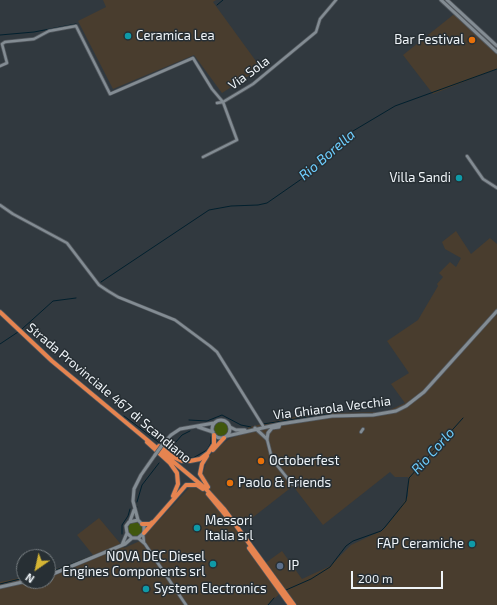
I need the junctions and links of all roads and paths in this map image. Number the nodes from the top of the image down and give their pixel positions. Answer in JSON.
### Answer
{"nodes":[{"id":1,"x":336,"y":0,"type":"edge"},
{"id":2,"x":441,"y":0,"type":"edge"},
{"id":3,"x":447,"y":0,"type":"edge"},
{"id":4,"x":497,"y":46,"type":"edge"},
{"id":5,"x":497,"y":51,"type":"edge"},
{"id":6,"x":0,"y":66,"type":"edge"},
{"id":7,"x":223,"y":102,"type":"junction"},
{"id":8,"x":217,"y":103,"type":"dead end"},
{"id":9,"x":467,"y":156,"type":"dead end"},
{"id":10,"x":203,"y":157,"type":"dead end"},
{"id":11,"x":497,"y":188,"type":"edge"},
{"id":12,"x":0,"y":205,"type":"edge"},
{"id":13,"x":497,"y":311,"type":"edge"},
{"id":14,"x":0,"y":312,"type":"edge"},
{"id":15,"x":214,"y":423,"type":"junction"},
{"id":16,"x":280,"y":424,"type":"junction"},
{"id":17,"x":196,"y":426,"type":"junction"},
{"id":18,"x":263,"y":426,"type":"junction"},
{"id":19,"x":131,"y":427,"type":"junction"},
{"id":20,"x":230,"y":427,"type":"junction"},
{"id":21,"x":255,"y":428,"type":"junction"},
{"id":22,"x":363,"y":428,"type":"dead end"},
{"id":23,"x":248,"y":430,"type":"junction"},
{"id":24,"x":361,"y":432,"type":"dead end"},
{"id":25,"x":214,"y":433,"type":"junction"},
{"id":26,"x":262,"y":433,"type":"junction"},
{"id":27,"x":268,"y":433,"type":"junction"},
{"id":28,"x":225,"y":437,"type":"junction"},
{"id":29,"x":266,"y":439,"type":"junction"},
{"id":30,"x":297,"y":485,"type":"dead end"},
{"id":31,"x":170,"y":502,"type":"junction"},
{"id":32,"x":134,"y":510,"type":"junction"},
{"id":33,"x":228,"y":516,"type":"junction"},
{"id":34,"x":138,"y":520,"type":"junction"},
{"id":35,"x":155,"y":520,"type":"junction"},
{"id":36,"x":130,"y":521,"type":"junction"},
{"id":37,"x":142,"y":524,"type":"junction"},
{"id":38,"x":126,"y":533,"type":"junction"},
{"id":39,"x":143,"y":534,"type":"junction"},
{"id":40,"x":132,"y":538,"type":"junction"},
{"id":41,"x":138,"y":538,"type":"junction"},
{"id":42,"x":145,"y":544,"type":"junction"},
{"id":43,"x":122,"y":545,"type":"junction"},
{"id":44,"x":56,"y":573,"type":"edge"},
{"id":45,"x":16,"y":584,"type":"edge"},
{"id":46,"x":0,"y":587,"type":"edge"},
{"id":47,"x":186,"y":605,"type":"edge"},
{"id":48,"x":290,"y":605,"type":"edge"},
{"id":49,"x":294,"y":605,"type":"edge"}],
"edges":[{"from":1,"to":7,"type":"street","name":"Via Sola"},
{"from":2,"to":5,"type":"street"},
{"from":3,"to":4,"type":"street"},
{"from":6,"to":7,"type":"street"},
{"from":7,"to":8,"type":"street"},
{"from":7,"to":10,"type":"street","name":"Via Sola"},
{"from":9,"to":11,"type":"street"},
{"from":12,"to":18,"type":"street"},
{"from":13,"to":16,"type":"street","name":"Via Ghiarola Vecchia"},
{"from":14,"to":19,"type":"highway","name":"Strada Provinciale 467 di Scandiano"},
{"from":15,"to":17,"type":"street","name":"Via Ghiarola Vecchia"},
{"from":15,"to":20,"type":"street","name":"Via Ghiarola Vecchia"},
{"from":15,"to":25,"type":"street"},
{"from":16,"to":18,"type":"street","name":"Via Ghiarola Vecchia"},
{"from":16,"to":27,"type":"street"},
{"from":17,"to":25,"type":"street"},
{"from":17,"to":32,"type":"street","name":"Via Ghiarola Vecchia","bridge":true},
{"from":18,"to":21,"type":"street","name":"Via Ghiarola Vecchia"},
{"from":18,"to":26,"type":"street"},
{"from":18,"to":27,"type":"street"},
{"from":19,"to":25,"type":"highway"},
{"from":19,"to":31,"type":"highway"},
{"from":19,"to":33,"type":"highway","name":"Strada Provinciale 467 di Scandiano"},
{"from":20,"to":23,"type":"street","name":"Via Ghiarola Vecchia"},
{"from":20,"to":28,"type":"street"},
{"from":21,"to":23,"type":"street","name":"Via Ghiarola Vecchia"},
{"from":21,"to":26,"type":"street"},
{"from":22,"to":24,"type":"street"},
{"from":23,"to":28,"type":"street","name":"Via Ghiarola Vecchia"},
{"from":25,"to":28,"type":"street"},
{"from":26,"to":29,"type":"street"},
{"from":27,"to":29,"type":"street"},
{"from":28,"to":33,"type":"highway"},
{"from":29,"to":30,"type":"street"},
{"from":31,"to":33,"type":"highway"},
{"from":31,"to":35,"type":"highway"},
{"from":32,"to":34,"type":"street","name":"Via Ghiarola Vecchia"},
{"from":32,"to":36,"type":"street","name":"Via Ghiarola Vecchia"},
{"from":33,"to":48,"type":"highway","name":"Strada Provinciale 467 di Scandiano"},
{"from":33,"to":49,"type":"highway","name":"Strada Provinciale 467 di Scandiano"},
{"from":34,"to":36,"type":"street"},
{"from":34,"to":37,"type":"street","name":"Via Ghiarola Vecchia"},
{"from":35,"to":37,"type":"highway"},
{"from":35,"to":39,"type":"highway"},
{"from":36,"to":38,"type":"street","name":"Via Ghiarola Vecchia"},
{"from":37,"to":39,"type":"street"},
{"from":38,"to":40,"type":"street"},
{"from":38,"to":43,"type":"street","name":"Via Ghiarola Vecchia"},
{"from":39,"to":41,"type":"street"},
{"from":39,"to":42,"type":"street"},
{"from":40,"to":41,"type":"street"},
{"from":40,"to":43,"type":"street"},
{"from":41,"to":42,"type":"street"},
{"from":42,"to":47,"type":"street"},
{"from":43,"to":44,"type":"street"},
{"from":45,"to":46,"type":"street"}]}
